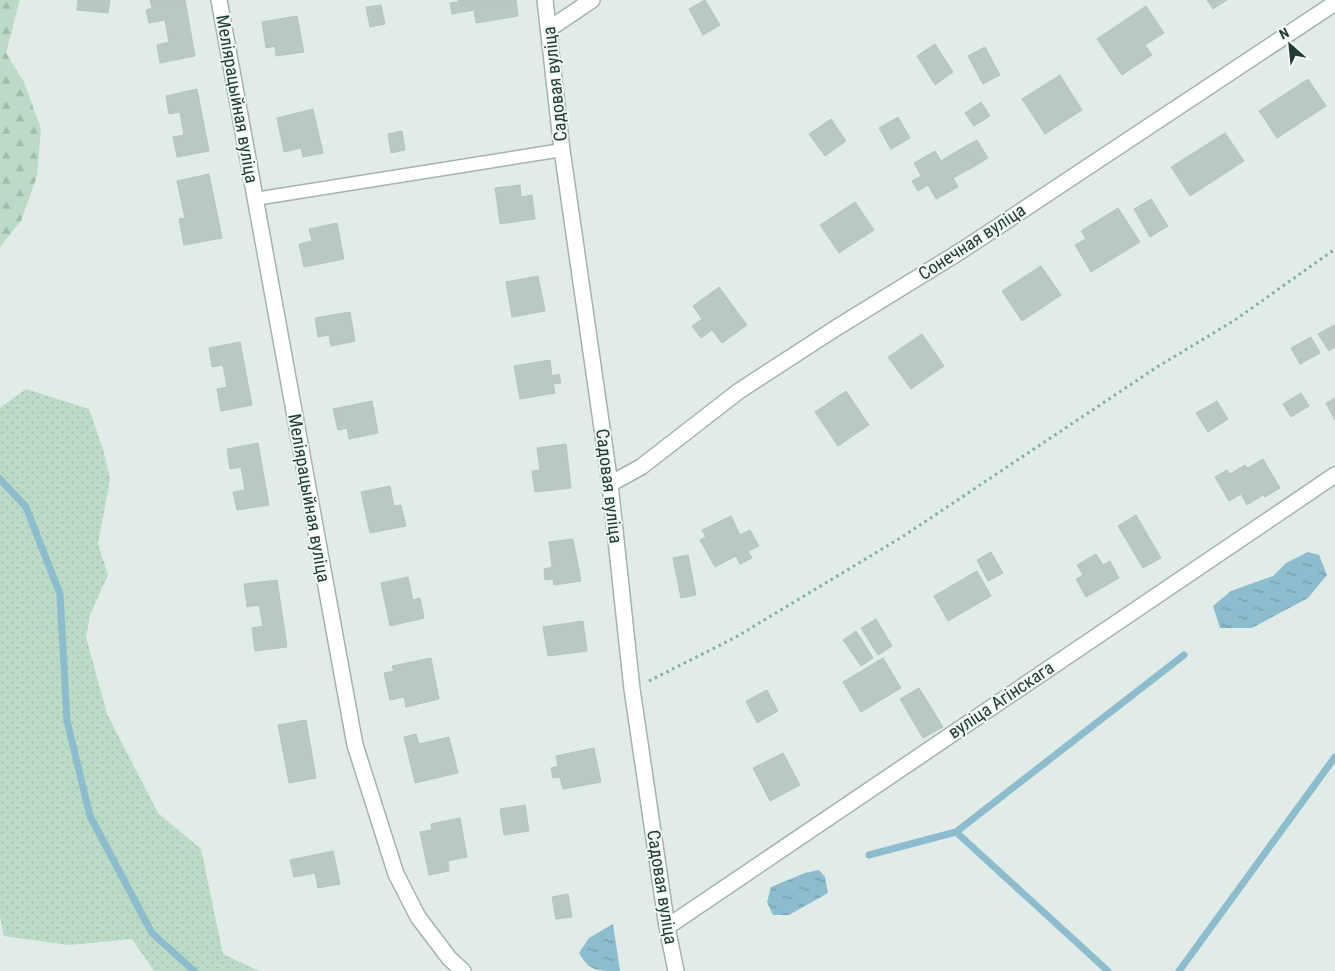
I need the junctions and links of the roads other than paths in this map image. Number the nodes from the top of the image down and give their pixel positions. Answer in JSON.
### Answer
{"nodes":[{"id":1,"x":219,"y":0,"type":"edge"},
{"id":2,"x":545,"y":0,"type":"edge"},
{"id":3,"x":592,"y":0,"type":"edge"},
{"id":4,"x":1335,"y":3,"type":"edge"},
{"id":5,"x":549,"y":29,"type":"junction"},
{"id":6,"x":562,"y":150,"type":"junction"},
{"id":7,"x":255,"y":200,"type":"junction"},
{"id":8,"x":1335,"y":475,"type":"edge"},
{"id":9,"x":610,"y":484,"type":"junction"},
{"id":10,"x":667,"y":927,"type":"junction"},
{"id":11,"x":463,"y":971,"type":"edge"},
{"id":12,"x":676,"y":971,"type":"edge"}],
"edges":[{"from":1,"to":7,"type":"street","name":"Меліярацыйная вуліца"},
{"from":2,"to":5,"type":"street","name":"Садовая вуліца"},
{"from":3,"to":5,"type":"street"},
{"from":4,"to":9,"type":"street","name":"Сонечная вуліца"},
{"from":5,"to":6,"type":"street","name":"Садовая вуліца"},
{"from":6,"to":7,"type":"lane"},
{"from":6,"to":9,"type":"street","name":"Садовая вуліца"},
{"from":7,"to":11,"type":"street","name":"Меліярацыйная вуліца"},
{"from":8,"to":10,"type":"street","name":"вуліца Агінскага"},
{"from":9,"to":10,"type":"street","name":"Садовая вуліца"},
{"from":10,"to":12,"type":"street","name":"Садовая вуліца"}]}
